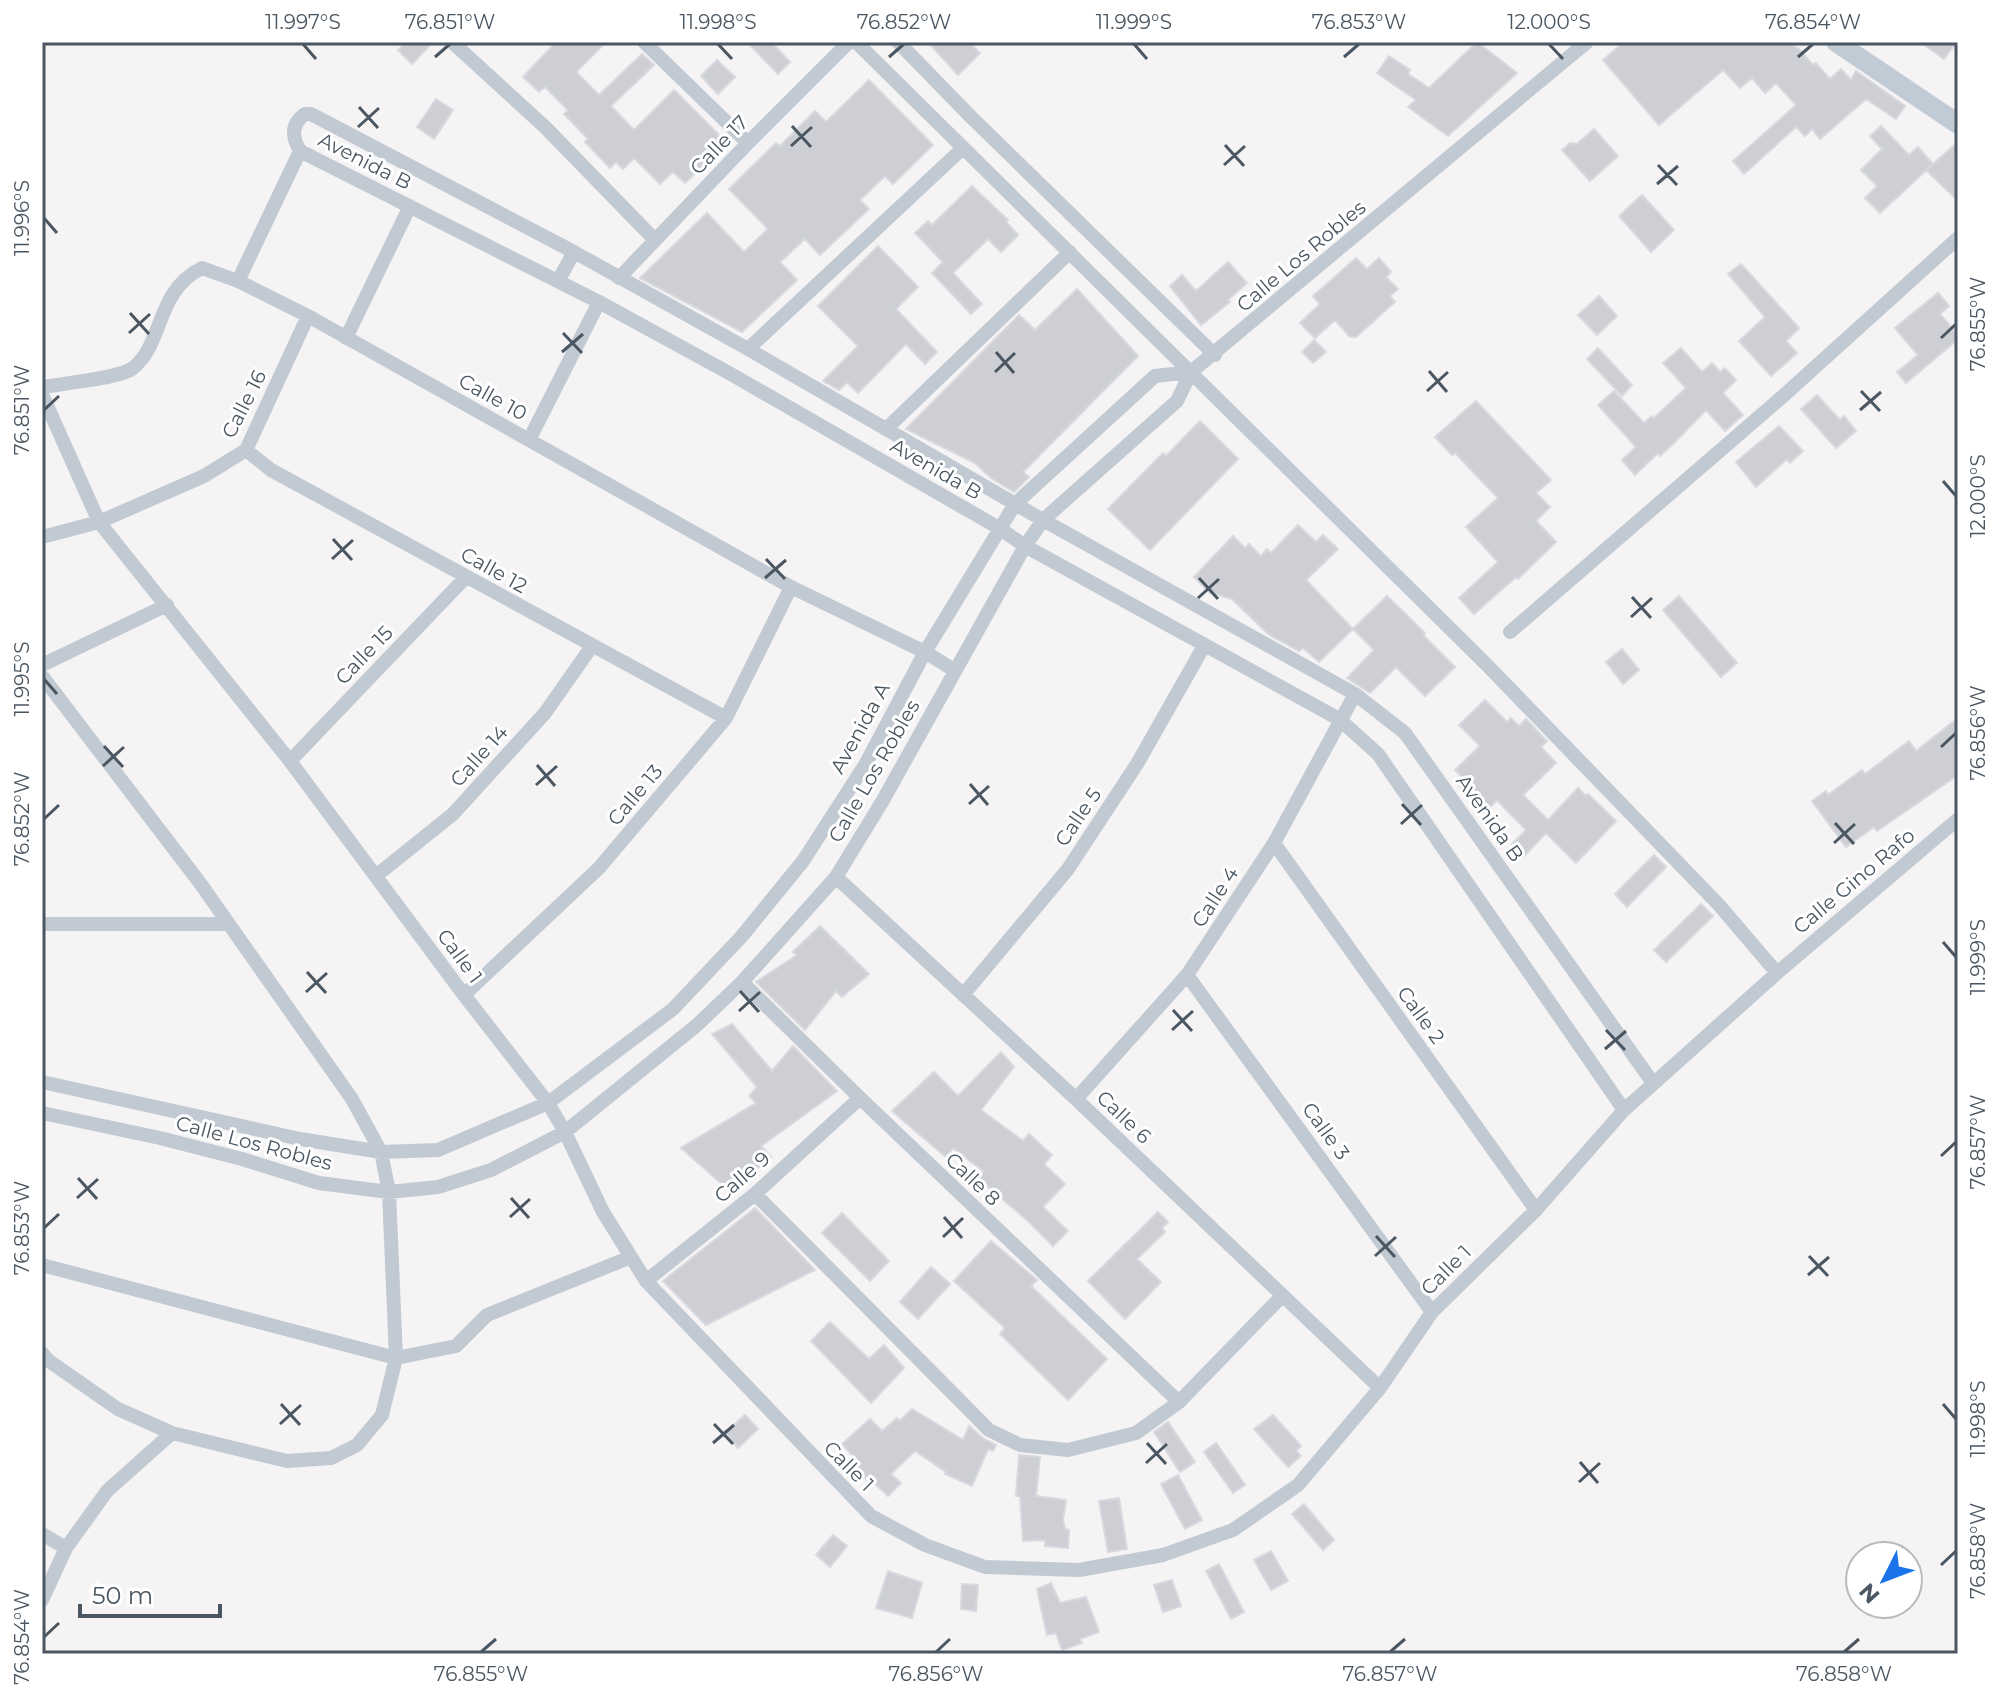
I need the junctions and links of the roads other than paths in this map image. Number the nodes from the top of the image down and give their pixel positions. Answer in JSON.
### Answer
{"nodes":[{"id":1,"x":452,"y":42,"type":"edge"},
{"id":2,"x":644,"y":42,"type":"edge"},
{"id":3,"x":849,"y":42,"type":"edge"},
{"id":4,"x":856,"y":42,"type":"edge"},
{"id":5,"x":898,"y":42,"type":"edge"},
{"id":6,"x":1587,"y":42,"type":"edge"},
{"id":7,"x":1836,"y":42,"type":"edge"},
{"id":8,"x":1958,"y":124,"type":"edge"},
{"id":9,"x":748,"y":143,"type":"junction"},
{"id":10,"x":963,"y":148,"type":"junction"},
{"id":11,"x":300,"y":151,"type":"junction"},
{"id":12,"x":410,"y":206,"type":"junction"},
{"id":13,"x":1958,"y":238,"type":"edge"},
{"id":14,"x":655,"y":240,"type":"junction"},
{"id":15,"x":574,"y":252,"type":"junction"},
{"id":16,"x":1070,"y":252,"type":"junction"},
{"id":17,"x":619,"y":278,"type":"junction"},
{"id":18,"x":238,"y":281,"type":"junction"},
{"id":19,"x":558,"y":281,"type":"junction"},
{"id":20,"x":599,"y":302,"type":"junction"},
{"id":21,"x":308,"y":316,"type":"junction"},
{"id":22,"x":346,"y":338,"type":"junction"},
{"id":23,"x":748,"y":349,"type":"junction"},
{"id":24,"x":1215,"y":355,"type":"junction"},
{"id":25,"x":1191,"y":372,"type":"junction"},
{"id":26,"x":42,"y":387,"type":"edge"},
{"id":27,"x":42,"y":394,"type":"edge"},
{"id":28,"x":886,"y":429,"type":"junction"},
{"id":29,"x":529,"y":440,"type":"junction"},
{"id":30,"x":246,"y":450,"type":"junction"},
{"id":31,"x":1015,"y":504,"type":"junction"},
{"id":32,"x":1043,"y":520,"type":"junction"},
{"id":33,"x":99,"y":522,"type":"junction"},
{"id":34,"x":999,"y":528,"type":"junction"},
{"id":35,"x":42,"y":537,"type":"edge"},
{"id":36,"x":1025,"y":546,"type":"junction"},
{"id":37,"x":466,"y":577,"type":"junction"},
{"id":38,"x":791,"y":587,"type":"junction"},
{"id":39,"x":167,"y":605,"type":"junction"},
{"id":40,"x":1510,"y":632,"type":"dead end"},
{"id":41,"x":592,"y":646,"type":"junction"},
{"id":42,"x":1204,"y":646,"type":"junction"},
{"id":43,"x":925,"y":652,"type":"junction"},
{"id":44,"x":42,"y":665,"type":"edge"},
{"id":45,"x":954,"y":670,"type":"junction"},
{"id":46,"x":42,"y":676,"type":"edge"},
{"id":47,"x":1355,"y":694,"type":"junction"},
{"id":48,"x":726,"y":718,"type":"junction"},
{"id":49,"x":1339,"y":719,"type":"junction"},
{"id":50,"x":290,"y":761,"type":"junction"},
{"id":51,"x":1958,"y":819,"type":"edge"},
{"id":52,"x":1274,"y":843,"type":"junction"},
{"id":53,"x":377,"y":875,"type":"junction"},
{"id":54,"x":836,"y":877,"type":"junction"},
{"id":55,"x":44,"y":921,"type":"edge"},
{"id":56,"x":229,"y":924,"type":"junction"},
{"id":57,"x":1777,"y":973,"type":"junction"},
{"id":58,"x":1187,"y":975,"type":"junction"},
{"id":59,"x":742,"y":982,"type":"junction"},
{"id":60,"x":464,"y":995,"type":"junction"},
{"id":61,"x":963,"y":995,"type":"junction"},
{"id":62,"x":42,"y":1082,"type":"edge"},
{"id":63,"x":1653,"y":1083,"type":"junction"},
{"id":64,"x":860,"y":1098,"type":"junction"},
{"id":65,"x":1076,"y":1099,"type":"junction"},
{"id":66,"x":548,"y":1103,"type":"junction"},
{"id":67,"x":1624,"y":1110,"type":"junction"},
{"id":68,"x":42,"y":1113,"type":"edge"},
{"id":69,"x":565,"y":1132,"type":"junction"},
{"id":70,"x":381,"y":1152,"type":"junction"},
{"id":71,"x":389,"y":1192,"type":"junction"},
{"id":72,"x":755,"y":1194,"type":"junction"},
{"id":73,"x":1536,"y":1210,"type":"junction"},
{"id":74,"x":631,"y":1257,"type":"junction"},
{"id":75,"x":42,"y":1265,"type":"edge"},
{"id":76,"x":646,"y":1281,"type":"junction"},
{"id":77,"x":1282,"y":1296,"type":"junction"},
{"id":78,"x":1432,"y":1312,"type":"junction"},
{"id":79,"x":396,"y":1358,"type":"junction"},
{"id":80,"x":44,"y":1362,"type":"edge"},
{"id":81,"x":1380,"y":1388,"type":"junction"},
{"id":82,"x":1179,"y":1402,"type":"junction"},
{"id":83,"x":172,"y":1433,"type":"junction"},
{"id":84,"x":42,"y":1534,"type":"edge"},
{"id":85,"x":66,"y":1548,"type":"junction"},
{"id":86,"x":42,"y":1600,"type":"edge"}],
"edges":[{"from":1,"to":14,"type":"street"},
{"from":2,"to":9,"type":"street"},
{"from":3,"to":9,"type":"street","name":"Calle 17"},
{"from":4,"to":10,"type":"street"},
{"from":5,"to":24,"type":"street"},
{"from":6,"to":24,"type":"street","name":"Calle Los Robles"},
{"from":7,"to":8,"type":"street"},
{"from":9,"to":14,"type":"street","name":"Calle 17"},
{"from":10,"to":16,"type":"street"},
{"from":10,"to":23,"type":"street"},
{"from":11,"to":12,"type":"street","name":"Avenida B"},
{"from":11,"to":15,"type":"street","name":"Avenida B"},
{"from":11,"to":18,"type":"street"},
{"from":12,"to":19,"type":"street","name":"Avenida B"},
{"from":12,"to":22,"type":"street"},
{"from":13,"to":40,"type":"street"},
{"from":14,"to":17,"type":"street","name":"Calle 17"},
{"from":15,"to":17,"type":"street","name":"Avenida B"},
{"from":15,"to":19,"type":"street"},
{"from":16,"to":25,"type":"street"},
{"from":16,"to":28,"type":"street"},
{"from":17,"to":23,"type":"street","name":"Avenida B"},
{"from":18,"to":21,"type":"street","name":"Calle 10"},
{"from":18,"to":26,"type":"street","name":"Calle 10"},
{"from":19,"to":20,"type":"street","name":"Avenida B"},
{"from":20,"to":29,"type":"street"},
{"from":20,"to":34,"type":"street","name":"Avenida B"},
{"from":21,"to":22,"type":"street","name":"Calle 10"},
{"from":21,"to":30,"type":"street","name":"Calle 16"},
{"from":22,"to":29,"type":"street","name":"Calle 10"},
{"from":23,"to":28,"type":"street","name":"Avenida B"},
{"from":24,"to":25,"type":"street","name":"Calle Los Robles"},
{"from":25,"to":31,"type":"street","name":"Avenida A"},
{"from":25,"to":32,"type":"street","name":"Calle Los Robles"},
{"from":25,"to":57,"type":"street"},
{"from":27,"to":33,"type":"street","name":"Calle 1"},
{"from":28,"to":31,"type":"street","name":"Avenida B"},
{"from":29,"to":38,"type":"street","name":"Calle 10"},
{"from":30,"to":33,"type":"street","name":"Calle 16"},
{"from":30,"to":37,"type":"street","name":"Calle 12"},
{"from":31,"to":32,"type":"street","name":"Avenida B"},
{"from":31,"to":34,"type":"street","name":"Avenida A"},
{"from":32,"to":36,"type":"street","name":"Calle Los Robles"},
{"from":32,"to":47,"type":"street","name":"Avenida B"},
{"from":33,"to":35,"type":"street","name":"Calle 16"},
{"from":33,"to":39,"type":"street","name":"Calle 1"},
{"from":34,"to":36,"type":"street","name":"Avenida B"},
{"from":34,"to":43,"type":"street","name":"Avenida A"},
{"from":36,"to":42,"type":"street","name":"Avenida B"},
{"from":36,"to":45,"type":"street","name":"Calle Los Robles"},
{"from":37,"to":41,"type":"street","name":"Calle 12"},
{"from":37,"to":50,"type":"street","name":"Calle 15"},
{"from":38,"to":43,"type":"street","name":"Calle 10"},
{"from":38,"to":48,"type":"street","name":"Calle 13"},
{"from":39,"to":44,"type":"street"},
{"from":39,"to":50,"type":"street","name":"Calle 1"},
{"from":41,"to":48,"type":"street","name":"Calle 12"},
{"from":41,"to":53,"type":"street","name":"Calle 14"},
{"from":42,"to":49,"type":"street","name":"Avenida B"},
{"from":42,"to":61,"type":"street","name":"Calle 5"},
{"from":43,"to":45,"type":"street","name":"Calle 10"},
{"from":43,"to":66,"type":"street","name":"Avenida A"},
{"from":45,"to":54,"type":"street","name":"Calle Los Robles"},
{"from":46,"to":56,"type":"street"},
{"from":47,"to":49,"type":"street","name":"Calle 4"},
{"from":47,"to":63,"type":"street","name":"Avenida B"},
{"from":48,"to":60,"type":"street","name":"Calle 13"},
{"from":49,"to":52,"type":"street","name":"Calle 4"},
{"from":49,"to":67,"type":"street","name":"Avenida B"},
{"from":50,"to":53,"type":"street","name":"Calle 1"},
{"from":51,"to":57,"type":"street","name":"Calle Gino Rafo"},
{"from":52,"to":58,"type":"street","name":"Calle 4"},
{"from":52,"to":73,"type":"street","name":"Calle 2"},
{"from":53,"to":60,"type":"street","name":"Calle 1"},
{"from":54,"to":59,"type":"street","name":"Calle Los Robles"},
{"from":54,"to":61,"type":"street","name":"Calle 6"},
{"from":55,"to":56,"type":"street"},
{"from":56,"to":70,"type":"street"},
{"from":57,"to":63,"type":"street","name":"Calle 1"},
{"from":58,"to":65,"type":"street","name":"Calle 4"},
{"from":58,"to":78,"type":"street","name":"Calle 3"},
{"from":59,"to":64,"type":"street","name":"Calle 8"},
{"from":59,"to":69,"type":"street","name":"Calle Los Robles"},
{"from":60,"to":66,"type":"street","name":"Calle 1"},
{"from":61,"to":65,"type":"street","name":"Calle 6"},
{"from":62,"to":70,"type":"street","name":"Avenida A"},
{"from":63,"to":67,"type":"street","name":"Calle 1"},
{"from":64,"to":72,"type":"street","name":"Calle 9"},
{"from":64,"to":82,"type":"street","name":"Calle 8"},
{"from":65,"to":77,"type":"street","name":"Calle 6"},
{"from":66,"to":69,"type":"street","name":"Calle 1"},
{"from":66,"to":70,"type":"street","name":"Avenida A"},
{"from":67,"to":73,"type":"street","name":"Calle 1"},
{"from":68,"to":71,"type":"street","name":"Calle Los Robles"},
{"from":69,"to":71,"type":"street","name":"Calle Los Robles"},
{"from":69,"to":74,"type":"street","name":"Calle 1"},
{"from":70,"to":71,"type":"street"},
{"from":71,"to":79,"type":"street"},
{"from":72,"to":76,"type":"street","name":"Calle 9"},
{"from":72,"to":82,"type":"street"},
{"from":73,"to":78,"type":"street","name":"Calle 1"},
{"from":74,"to":76,"type":"street","name":"Calle 1"},
{"from":74,"to":79,"type":"street"},
{"from":75,"to":79,"type":"street"},
{"from":76,"to":81,"type":"street","name":"Calle 1"},
{"from":77,"to":81,"type":"street","name":"Calle 6"},
{"from":77,"to":82,"type":"street"},
{"from":78,"to":81,"type":"street","name":"Calle 1"},
{"from":79,"to":83,"type":"street"},
{"from":80,"to":83,"type":"street"},
{"from":83,"to":85,"type":"street"},
{"from":84,"to":85,"type":"street"},
{"from":85,"to":86,"type":"street"}]}
